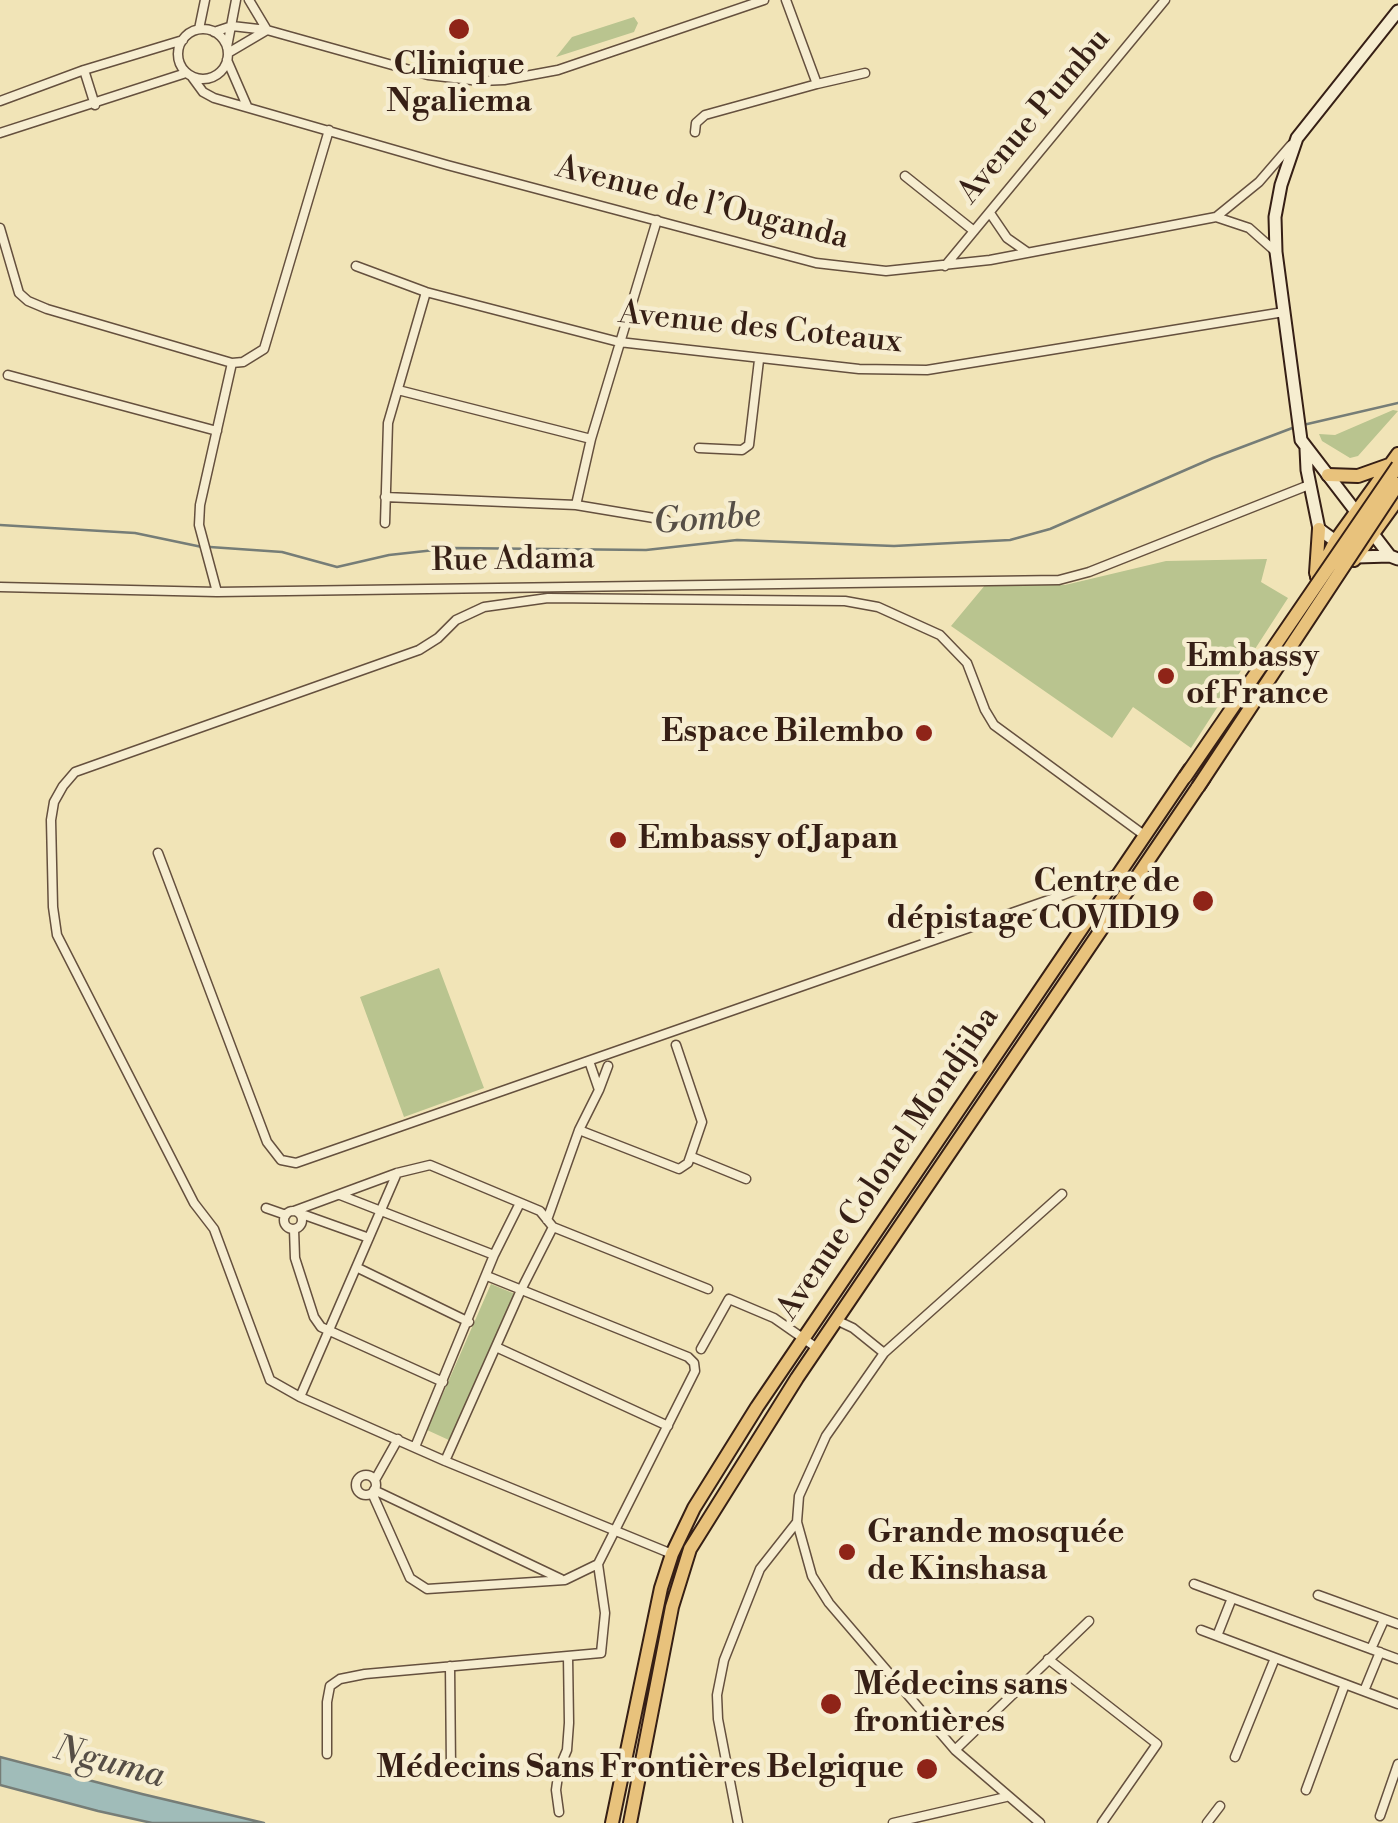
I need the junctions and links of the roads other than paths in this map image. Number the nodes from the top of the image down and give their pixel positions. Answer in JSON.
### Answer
{"nodes":[{"id":1,"x":205,"y":0,"type":"edge"},
{"id":2,"x":236,"y":0,"type":"edge"},
{"id":3,"x":249,"y":0,"type":"edge"},
{"id":4,"x":764,"y":0,"type":"edge"},
{"id":5,"x":786,"y":0,"type":"edge"},
{"id":6,"x":1165,"y":0,"type":"edge"},
{"id":7,"x":1398,"y":11,"type":"edge"},
{"id":8,"x":232,"y":26,"type":"junction"},
{"id":9,"x":199,"y":30,"type":"junction"},
{"id":10,"x":267,"y":30,"type":"junction"},
{"id":11,"x":214,"y":32,"type":"junction"},
{"id":12,"x":182,"y":40,"type":"junction"},
{"id":13,"x":227,"y":53,"type":"junction"},
{"id":14,"x":84,"y":70,"type":"junction"},
{"id":15,"x":865,"y":73,"type":"dead end"},
{"id":16,"x":189,"y":74,"type":"junction"},
{"id":17,"x":817,"y":84,"type":"junction"},
{"id":18,"x":0,"y":101,"type":"edge"},
{"id":19,"x":95,"y":105,"type":"junction"},
{"id":20,"x":247,"y":106,"type":"junction"},
{"id":21,"x":330,"y":130,"type":"junction"},
{"id":22,"x":695,"y":132,"type":"dead end"},
{"id":23,"x":0,"y":134,"type":"edge"},
{"id":24,"x":1297,"y":138,"type":"junction"},
{"id":25,"x":905,"y":176,"type":"dead end"},
{"id":26,"x":990,"y":213,"type":"junction"},
{"id":27,"x":1216,"y":217,"type":"junction"},
{"id":28,"x":657,"y":220,"type":"junction"},
{"id":29,"x":0,"y":228,"type":"edge"},
{"id":30,"x":974,"y":230,"type":"junction"},
{"id":31,"x":1276,"y":252,"type":"junction"},
{"id":32,"x":1030,"y":253,"type":"junction"},
{"id":33,"x":356,"y":266,"type":"dead end"},
{"id":34,"x":944,"y":267,"type":"junction"},
{"id":35,"x":426,"y":292,"type":"junction"},
{"id":36,"x":1284,"y":312,"type":"junction"},
{"id":37,"x":619,"y":342,"type":"junction"},
{"id":38,"x":759,"y":360,"type":"junction"},
{"id":39,"x":232,"y":363,"type":"junction"},
{"id":40,"x":8,"y":375,"type":"dead end"},
{"id":41,"x":398,"y":390,"type":"junction"},
{"id":42,"x":217,"y":432,"type":"junction"},
{"id":43,"x":592,"y":438,"type":"junction"},
{"id":44,"x":1304,"y":443,"type":"junction"},
{"id":45,"x":699,"y":448,"type":"dead end"},
{"id":46,"x":1396,"y":461,"type":"edge"},
{"id":47,"x":1328,"y":475,"type":"junction"},
{"id":48,"x":1398,"y":484,"type":"edge"},
{"id":49,"x":1309,"y":485,"type":"junction"},
{"id":50,"x":1370,"y":494,"type":"junction"},
{"id":51,"x":385,"y":497,"type":"junction"},
{"id":52,"x":1394,"y":504,"type":"edge"},
{"id":53,"x":576,"y":505,"type":"junction"},
{"id":54,"x":1356,"y":514,"type":"junction"},
{"id":55,"x":666,"y":520,"type":"dead end"},
{"id":56,"x":385,"y":523,"type":"dead end"},
{"id":57,"x":1319,"y":529,"type":"junction"},
{"id":58,"x":1374,"y":532,"type":"junction"},
{"id":59,"x":1336,"y":540,"type":"junction"},
{"id":60,"x":1356,"y":557,"type":"junction"},
{"id":61,"x":1394,"y":558,"type":"edge"},
{"id":62,"x":1324,"y":564,"type":"junction"},
{"id":63,"x":1342,"y":576,"type":"junction"},
{"id":64,"x":1315,"y":580,"type":"junction"},
{"id":65,"x":0,"y":587,"type":"edge"},
{"id":66,"x":217,"y":592,"type":"junction"},
{"id":67,"x":1184,"y":777,"type":"junction"},
{"id":68,"x":1198,"y":787,"type":"junction"},
{"id":69,"x":1144,"y":835,"type":"junction"},
{"id":70,"x":158,"y":853,"type":"dead end"},
{"id":71,"x":1118,"y":873,"type":"junction"},
{"id":72,"x":1132,"y":883,"type":"junction"},
{"id":73,"x":676,"y":1045,"type":"dead end"},
{"id":74,"x":589,"y":1061,"type":"junction"},
{"id":75,"x":608,"y":1066,"type":"dead end"},
{"id":76,"x":599,"y":1090,"type":"junction"},
{"id":77,"x":579,"y":1130,"type":"junction"},
{"id":78,"x":692,"y":1157,"type":"junction"},
{"id":79,"x":397,"y":1172,"type":"junction"},
{"id":80,"x":746,"y":1180,"type":"dead end"},
{"id":81,"x":1062,"y":1194,"type":"dead end"},
{"id":82,"x":340,"y":1195,"type":"junction"},
{"id":83,"x":520,"y":1203,"type":"junction"},
{"id":84,"x":266,"y":1208,"type":"dead end"},
{"id":85,"x":382,"y":1211,"type":"junction"},
{"id":86,"x":293,"y":1213,"type":"junction"},
{"id":87,"x":550,"y":1224,"type":"junction"},
{"id":88,"x":882,"y":1225,"type":"junction"},
{"id":89,"x":294,"y":1229,"type":"junction"},
{"id":90,"x":895,"y":1234,"type":"junction"},
{"id":91,"x":369,"y":1238,"type":"junction"},
{"id":92,"x":494,"y":1255,"type":"junction"},
{"id":93,"x":358,"y":1268,"type":"junction"},
{"id":94,"x":487,"y":1276,"type":"junction"},
{"id":95,"x":708,"y":1288,"type":"dead end"},
{"id":96,"x":521,"y":1290,"type":"junction"},
{"id":97,"x":836,"y":1320,"type":"junction"},
{"id":98,"x":470,"y":1322,"type":"junction"},
{"id":99,"x":330,"y":1331,"type":"junction"},
{"id":100,"x":803,"y":1340,"type":"junction"},
{"id":101,"x":496,"y":1346,"type":"junction"},
{"id":102,"x":700,"y":1348,"type":"dead end"},
{"id":103,"x":816,"y":1348,"type":"junction"},
{"id":104,"x":884,"y":1353,"type":"junction"},
{"id":105,"x":443,"y":1382,"type":"junction"},
{"id":106,"x":300,"y":1397,"type":"junction"},
{"id":107,"x":668,"y":1426,"type":"junction"},
{"id":108,"x":398,"y":1439,"type":"junction"},
{"id":109,"x":415,"y":1447,"type":"junction"},
{"id":110,"x":445,"y":1461,"type":"junction"},
{"id":111,"x":374,"y":1480,"type":"junction"},
{"id":112,"x":373,"y":1492,"type":"junction"},
{"id":113,"x":797,"y":1522,"type":"junction"},
{"id":114,"x":614,"y":1530,"type":"junction"},
{"id":115,"x":672,"y":1554,"type":"junction"},
{"id":116,"x":598,"y":1564,"type":"junction"},
{"id":117,"x":566,"y":1580,"type":"junction"},
{"id":118,"x":1194,"y":1584,"type":"dead end"},
{"id":119,"x":1318,"y":1595,"type":"dead end"},
{"id":120,"x":1232,"y":1598,"type":"junction"},
{"id":121,"x":1384,"y":1620,"type":"junction"},
{"id":122,"x":1089,"y":1621,"type":"dead end"},
{"id":123,"x":1398,"y":1624,"type":"edge"},
{"id":124,"x":1201,"y":1630,"type":"dead end"},
{"id":125,"x":1217,"y":1636,"type":"junction"},
{"id":126,"x":1375,"y":1650,"type":"junction"},
{"id":127,"x":568,"y":1656,"type":"junction"},
{"id":128,"x":1275,"y":1658,"type":"junction"},
{"id":129,"x":1398,"y":1659,"type":"edge"},
{"id":130,"x":1048,"y":1660,"type":"junction"},
{"id":131,"x":450,"y":1666,"type":"junction"},
{"id":132,"x":1345,"y":1684,"type":"junction"},
{"id":133,"x":1364,"y":1691,"type":"junction"},
{"id":134,"x":1398,"y":1704,"type":"edge"},
{"id":135,"x":955,"y":1750,"type":"junction"},
{"id":136,"x":326,"y":1754,"type":"dead end"},
{"id":137,"x":1235,"y":1757,"type":"dead end"},
{"id":138,"x":1398,"y":1764,"type":"edge"},
{"id":139,"x":451,"y":1768,"type":"dead end"},
{"id":140,"x":1306,"y":1790,"type":"dead end"},
{"id":141,"x":1006,"y":1797,"type":"junction"},
{"id":142,"x":1220,"y":1806,"type":"dead end"},
{"id":143,"x":559,"y":1812,"type":"dead end"},
{"id":144,"x":1380,"y":1816,"type":"dead end"},
{"id":145,"x":612,"y":1823,"type":"edge"},
{"id":146,"x":630,"y":1823,"type":"edge"},
{"id":147,"x":738,"y":1823,"type":"edge"},
{"id":148,"x":893,"y":1823,"type":"edge"},
{"id":149,"x":1040,"y":1823,"type":"edge"},
{"id":150,"x":1102,"y":1823,"type":"edge"},
{"id":151,"x":1207,"y":1823,"type":"edge"}],
"edges":[{"from":1,"to":9,"type":"street"},
{"from":2,"to":8,"type":"street"},
{"from":3,"to":10,"type":"street"},
{"from":4,"to":10,"type":"street"},
{"from":5,"to":17,"type":"street"},
{"from":6,"to":26,"type":"street","name":"Avenue Pumbu"},
{"from":7,"to":24,"type":"main road"},
{"from":8,"to":10,"type":"street"},
{"from":8,"to":11,"type":"street"},
{"from":8,"to":13,"type":"street"},
{"from":9,"to":11,"type":"street"},
{"from":9,"to":12,"type":"street"},
{"from":10,"to":13,"type":"street"},
{"from":11,"to":13,"type":"street"},
{"from":12,"to":14,"type":"street"},
{"from":12,"to":16,"type":"street"},
{"from":13,"to":16,"type":"street"},
{"from":13,"to":20,"type":"street"},
{"from":14,"to":18,"type":"street"},
{"from":14,"to":19,"type":"street"},
{"from":15,"to":17,"type":"street"},
{"from":16,"to":19,"type":"street"},
{"from":16,"to":20,"type":"street","name":"Avenue de l’Ouganda"},
{"from":17,"to":22,"type":"street"},
{"from":19,"to":23,"type":"street"},
{"from":20,"to":21,"type":"street","name":"Avenue de l’Ouganda"},
{"from":21,"to":28,"type":"street","name":"Avenue de l’Ouganda"},
{"from":21,"to":39,"type":"street"},
{"from":24,"to":27,"type":"street","name":"Avenue de l’Ouganda"},
{"from":24,"to":31,"type":"main road"},
{"from":25,"to":30,"type":"street"},
{"from":26,"to":30,"type":"street","name":"Avenue Pumbu"},
{"from":26,"to":32,"type":"street"},
{"from":27,"to":31,"type":"street"},
{"from":27,"to":32,"type":"street","name":"Avenue de l’Ouganda"},
{"from":28,"to":34,"type":"street","name":"Avenue de l’Ouganda"},
{"from":28,"to":37,"type":"street"},
{"from":29,"to":39,"type":"street"},
{"from":30,"to":34,"type":"street","name":"Avenue Pumbu"},
{"from":31,"to":36,"type":"main road"},
{"from":32,"to":34,"type":"street","name":"Avenue de l’Ouganda"},
{"from":33,"to":35,"type":"street","name":"Avenue des Coteaux"},
{"from":35,"to":37,"type":"street","name":"Avenue des Coteaux"},
{"from":35,"to":41,"type":"street"},
{"from":36,"to":38,"type":"street","name":"Avenue des Coteaux"},
{"from":36,"to":44,"type":"main road"},
{"from":37,"to":38,"type":"street","name":"Avenue des Coteaux"},
{"from":37,"to":43,"type":"street"},
{"from":38,"to":45,"type":"street"},
{"from":39,"to":42,"type":"street"},
{"from":40,"to":42,"type":"street"},
{"from":41,"to":43,"type":"street"},
{"from":41,"to":51,"type":"street"},
{"from":42,"to":66,"type":"street"},
{"from":43,"to":53,"type":"street"},
{"from":44,"to":47,"type":"main road"},
{"from":44,"to":49,"type":"main road"},
{"from":46,"to":47,"type":"main road"},
{"from":46,"to":50,"type":"main road","name":"Avenue Colonel Mondjiba"},
{"from":46,"to":67,"type":"main road","bridge":true},
{"from":47,"to":54,"type":"main road"},
{"from":48,"to":68,"type":"main road","bridge":true},
{"from":49,"to":57,"type":"main road"},
{"from":49,"to":66,"type":"street","name":"Rue Adama"},
{"from":50,"to":52,"type":"main road"},
{"from":50,"to":54,"type":"main road","name":"Avenue Colonel Mondjiba"},
{"from":51,"to":53,"type":"street"},
{"from":51,"to":56,"type":"street"},
{"from":52,"to":58,"type":"main road","name":"Avenue Colonel Mondjiba"},
{"from":53,"to":55,"type":"street"},
{"from":54,"to":58,"type":"main road"},
{"from":54,"to":59,"type":"main road","name":"Avenue Colonel Mondjiba"},
{"from":57,"to":59,"type":"main road"},
{"from":57,"to":64,"type":"main road"},
{"from":58,"to":60,"type":"main road","name":"Avenue Colonel Mondjiba"},
{"from":58,"to":61,"type":"main road"},
{"from":59,"to":60,"type":"main road"},
{"from":59,"to":62,"type":"main road","name":"Avenue Colonel Mondjiba"},
{"from":60,"to":61,"type":"main road"},
{"from":60,"to":63,"type":"main road","name":"Avenue Colonel Mondjiba"},
{"from":62,"to":63,"type":"main road"},
{"from":62,"to":64,"type":"main road","name":"Avenue Colonel Mondjiba"},
{"from":63,"to":68,"type":"main road","name":"Avenue Colonel Mondjiba"},
{"from":64,"to":67,"type":"main road","name":"Avenue Colonel Mondjiba"},
{"from":65,"to":66,"type":"street","name":"Rue Adama"},
{"from":67,"to":69,"type":"main road","name":"Avenue Colonel Mondjiba"},
{"from":68,"to":72,"type":"main road","name":"Avenue Colonel Mondjiba"},
{"from":69,"to":71,"type":"main road","name":"Avenue Colonel Mondjiba"},
{"from":69,"to":106,"type":"street"},
{"from":70,"to":74,"type":"street"},
{"from":71,"to":72,"type":"main road"},
{"from":71,"to":74,"type":"street"},
{"from":71,"to":88,"type":"main road","name":"Avenue Colonel Mondjiba"},
{"from":72,"to":90,"type":"main road","name":"Avenue Colonel Mondjiba"},
{"from":73,"to":78,"type":"street"},
{"from":74,"to":76,"type":"street"},
{"from":75,"to":76,"type":"street"},
{"from":76,"to":77,"type":"street"},
{"from":77,"to":78,"type":"street"},
{"from":77,"to":87,"type":"street"},
{"from":78,"to":80,"type":"street"},
{"from":79,"to":82,"type":"street"},
{"from":79,"to":83,"type":"street"},
{"from":79,"to":85,"type":"street"},
{"from":81,"to":104,"type":"street"},
{"from":82,"to":85,"type":"street"},
{"from":82,"to":86,"type":"street"},
{"from":83,"to":87,"type":"street"},
{"from":83,"to":92,"type":"street"},
{"from":84,"to":86,"type":"street"},
{"from":85,"to":91,"type":"street"},
{"from":85,"to":92,"type":"street"},
{"from":86,"to":89,"type":"street"},
{"from":86,"to":89,"type":"street"},
{"from":86,"to":91,"type":"street"},
{"from":87,"to":95,"type":"street"},
{"from":87,"to":96,"type":"street"},
{"from":88,"to":90,"type":"main road"},
{"from":88,"to":100,"type":"main road","name":"Avenue Colonel Mondjiba"},
{"from":89,"to":99,"type":"street"},
{"from":90,"to":97,"type":"main road","name":"Avenue Colonel Mondjiba"},
{"from":91,"to":93,"type":"street"},
{"from":92,"to":94,"type":"street"},
{"from":93,"to":98,"type":"street"},
{"from":93,"to":99,"type":"street"},
{"from":94,"to":96,"type":"street"},
{"from":94,"to":98,"type":"street"},
{"from":96,"to":101,"type":"street"},
{"from":96,"to":107,"type":"street"},
{"from":97,"to":103,"type":"main road","name":"Avenue Colonel Mondjiba"},
{"from":97,"to":104,"type":"street"},
{"from":98,"to":105,"type":"street"},
{"from":99,"to":105,"type":"street"},
{"from":99,"to":106,"type":"street"},
{"from":100,"to":102,"type":"street"},
{"from":100,"to":103,"type":"street"},
{"from":100,"to":115,"type":"main road","name":"Avenue Colonel Mondjiba"},
{"from":101,"to":107,"type":"street"},
{"from":101,"to":110,"type":"street"},
{"from":103,"to":146,"type":"main road","name":"Avenue Colonel Mondjiba"},
{"from":104,"to":113,"type":"street"},
{"from":105,"to":109,"type":"street"},
{"from":106,"to":108,"type":"street"},
{"from":107,"to":114,"type":"street"},
{"from":108,"to":109,"type":"street"},
{"from":108,"to":111,"type":"street"},
{"from":109,"to":110,"type":"street"},
{"from":110,"to":114,"type":"street"},
{"from":111,"to":112,"type":"street"},
{"from":111,"to":112,"type":"street"},
{"from":112,"to":117,"type":"street"},
{"from":112,"to":117,"type":"street"},
{"from":113,"to":135,"type":"street"},
{"from":113,"to":147,"type":"street"},
{"from":114,"to":115,"type":"street"},
{"from":114,"to":116,"type":"street"},
{"from":115,"to":145,"type":"main road","name":"Avenue Colonel Mondjiba"},
{"from":116,"to":117,"type":"street"},
{"from":116,"to":127,"type":"street"},
{"from":118,"to":120,"type":"street"},
{"from":119,"to":121,"type":"street"},
{"from":120,"to":125,"type":"street"},
{"from":120,"to":126,"type":"street"},
{"from":121,"to":123,"type":"street"},
{"from":121,"to":126,"type":"street"},
{"from":122,"to":130,"type":"street"},
{"from":124,"to":125,"type":"street"},
{"from":125,"to":128,"type":"street"},
{"from":126,"to":129,"type":"street"},
{"from":126,"to":133,"type":"street"},
{"from":127,"to":131,"type":"street"},
{"from":127,"to":143,"type":"street"},
{"from":128,"to":132,"type":"street"},
{"from":128,"to":137,"type":"street"},
{"from":130,"to":135,"type":"street"},
{"from":130,"to":150,"type":"street"},
{"from":131,"to":136,"type":"street"},
{"from":131,"to":139,"type":"street"},
{"from":132,"to":133,"type":"street"},
{"from":132,"to":140,"type":"street"},
{"from":133,"to":134,"type":"street"},
{"from":135,"to":141,"type":"street"},
{"from":138,"to":144,"type":"street"},
{"from":141,"to":148,"type":"street"},
{"from":141,"to":149,"type":"street"},
{"from":142,"to":151,"type":"street"}]}
